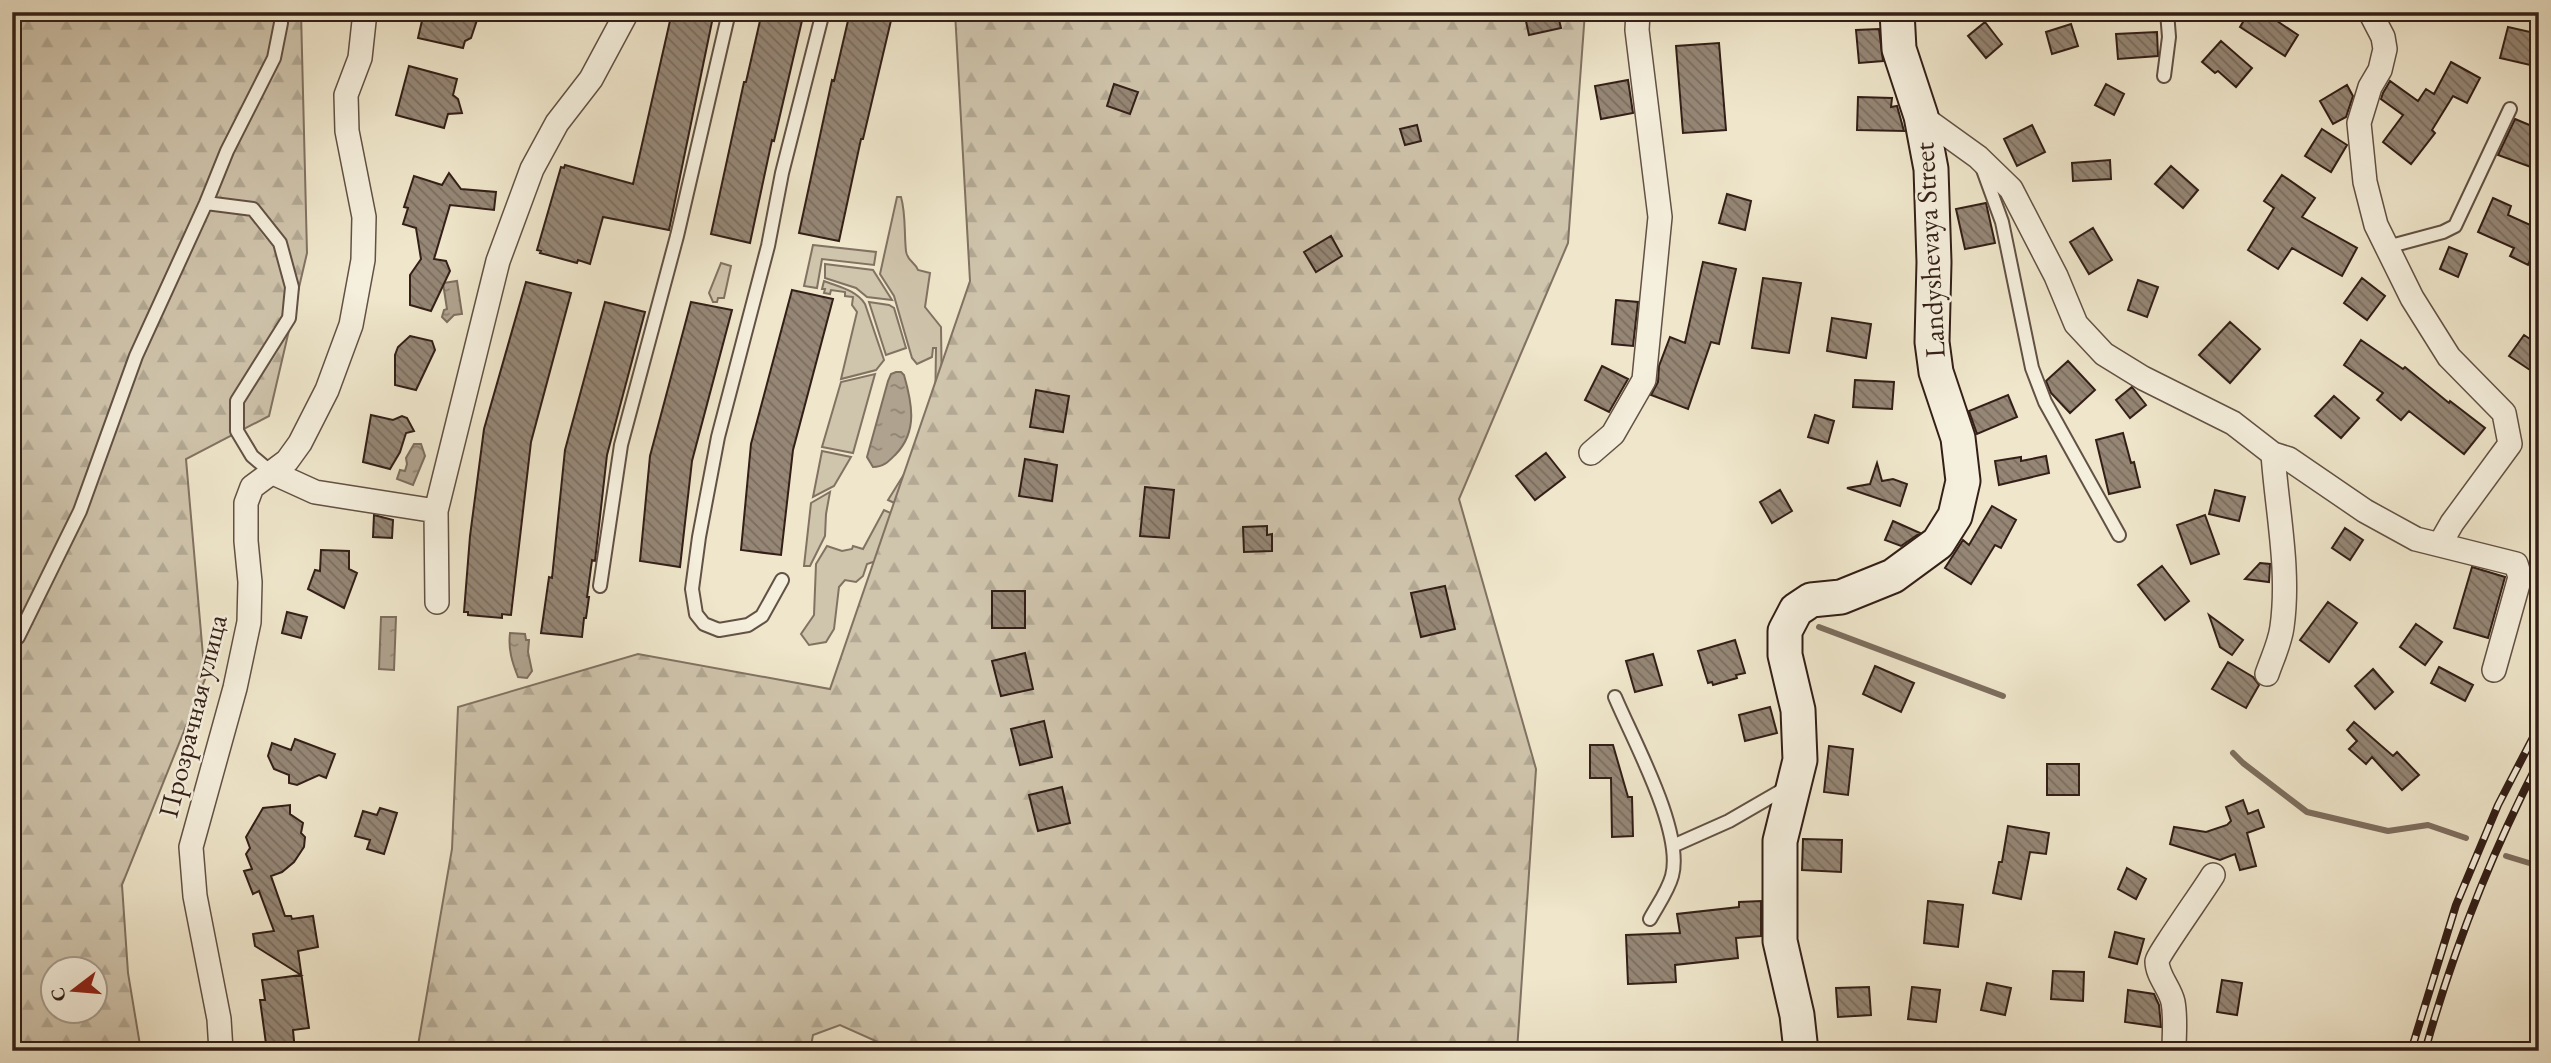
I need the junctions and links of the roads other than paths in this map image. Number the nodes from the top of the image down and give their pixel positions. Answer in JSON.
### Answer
{"nodes":[{"id":1,"x":280,"y":12,"type":"edge"},
{"id":2,"x":365,"y":12,"type":"edge"},
{"id":3,"x":626,"y":12,"type":"edge"},
{"id":4,"x":729,"y":12,"type":"edge"},
{"id":5,"x":823,"y":12,"type":"edge"},
{"id":6,"x":1638,"y":12,"type":"edge"},
{"id":7,"x":1896,"y":12,"type":"edge"},
{"id":8,"x":2167,"y":12,"type":"edge"},
{"id":9,"x":2370,"y":12,"type":"edge"},
{"id":10,"x":2164,"y":76,"type":"dead end"},
{"id":11,"x":2510,"y":108,"type":"dead end"},
{"id":12,"x":1921,"y":116,"type":"junction"},
{"id":13,"x":1978,"y":157,"type":"junction"},
{"id":14,"x":206,"y":203,"type":"junction"},
{"id":15,"x":2387,"y":247,"type":"junction"},
{"id":16,"x":1591,"y":453,"type":"dead end"},
{"id":17,"x":2273,"y":454,"type":"junction"},
{"id":18,"x":271,"y":471,"type":"junction"},
{"id":19,"x":436,"y":511,"type":"junction"},
{"id":20,"x":2119,"y":535,"type":"dead end"},
{"id":21,"x":2440,"y":544,"type":"junction"},
{"id":22,"x":782,"y":580,"type":"dead end"},
{"id":23,"x":600,"y":586,"type":"dead end"},
{"id":24,"x":437,"y":603,"type":"dead end"},
{"id":25,"x":12,"y":642,"type":"edge"},
{"id":26,"x":2494,"y":670,"type":"dead end"},
{"id":27,"x":2267,"y":674,"type":"dead end"},
{"id":28,"x":1615,"y":697,"type":"dead end"},
{"id":29,"x":1795,"y":783,"type":"junction"},
{"id":30,"x":1675,"y":845,"type":"junction"},
{"id":31,"x":2213,"y":875,"type":"dead end"},
{"id":32,"x":1650,"y":919,"type":"dead end"},
{"id":33,"x":221,"y":1051,"type":"edge"},
{"id":34,"x":1801,"y":1051,"type":"edge"},
{"id":35,"x":2174,"y":1051,"type":"edge"}],
"edges":[{"from":1,"to":14,"type":"lane"},
{"from":2,"to":18,"type":"street","name":"Прозрачная улица"},
{"from":3,"to":19,"type":"street"},
{"from":4,"to":23,"type":"lane"},
{"from":5,"to":22,"type":"lane"},
{"from":6,"to":16,"type":"street"},
{"from":7,"to":12,"type":"street","name":"Landyshevaya Street"},
{"from":8,"to":10,"type":"lane"},
{"from":9,"to":15,"type":"street"},
{"from":11,"to":15,"type":"lane"},
{"from":12,"to":13,"type":"street"},
{"from":12,"to":29,"type":"street","name":"Landyshevaya Street"},
{"from":13,"to":17,"type":"street"},
{"from":13,"to":20,"type":"lane"},
{"from":14,"to":18,"type":"lane"},
{"from":14,"to":25,"type":"lane"},
{"from":15,"to":21,"type":"street"},
{"from":17,"to":21,"type":"street"},
{"from":17,"to":27,"type":"street"},
{"from":18,"to":19,"type":"street"},
{"from":18,"to":33,"type":"street","name":"Прозрачная улица"},
{"from":19,"to":24,"type":"street"},
{"from":21,"to":26,"type":"street"},
{"from":28,"to":30,"type":"lane"},
{"from":29,"to":30,"type":"lane"},
{"from":29,"to":34,"type":"street","name":"Landyshevaya Street"},
{"from":30,"to":32,"type":"lane"},
{"from":31,"to":35,"type":"street"}]}
